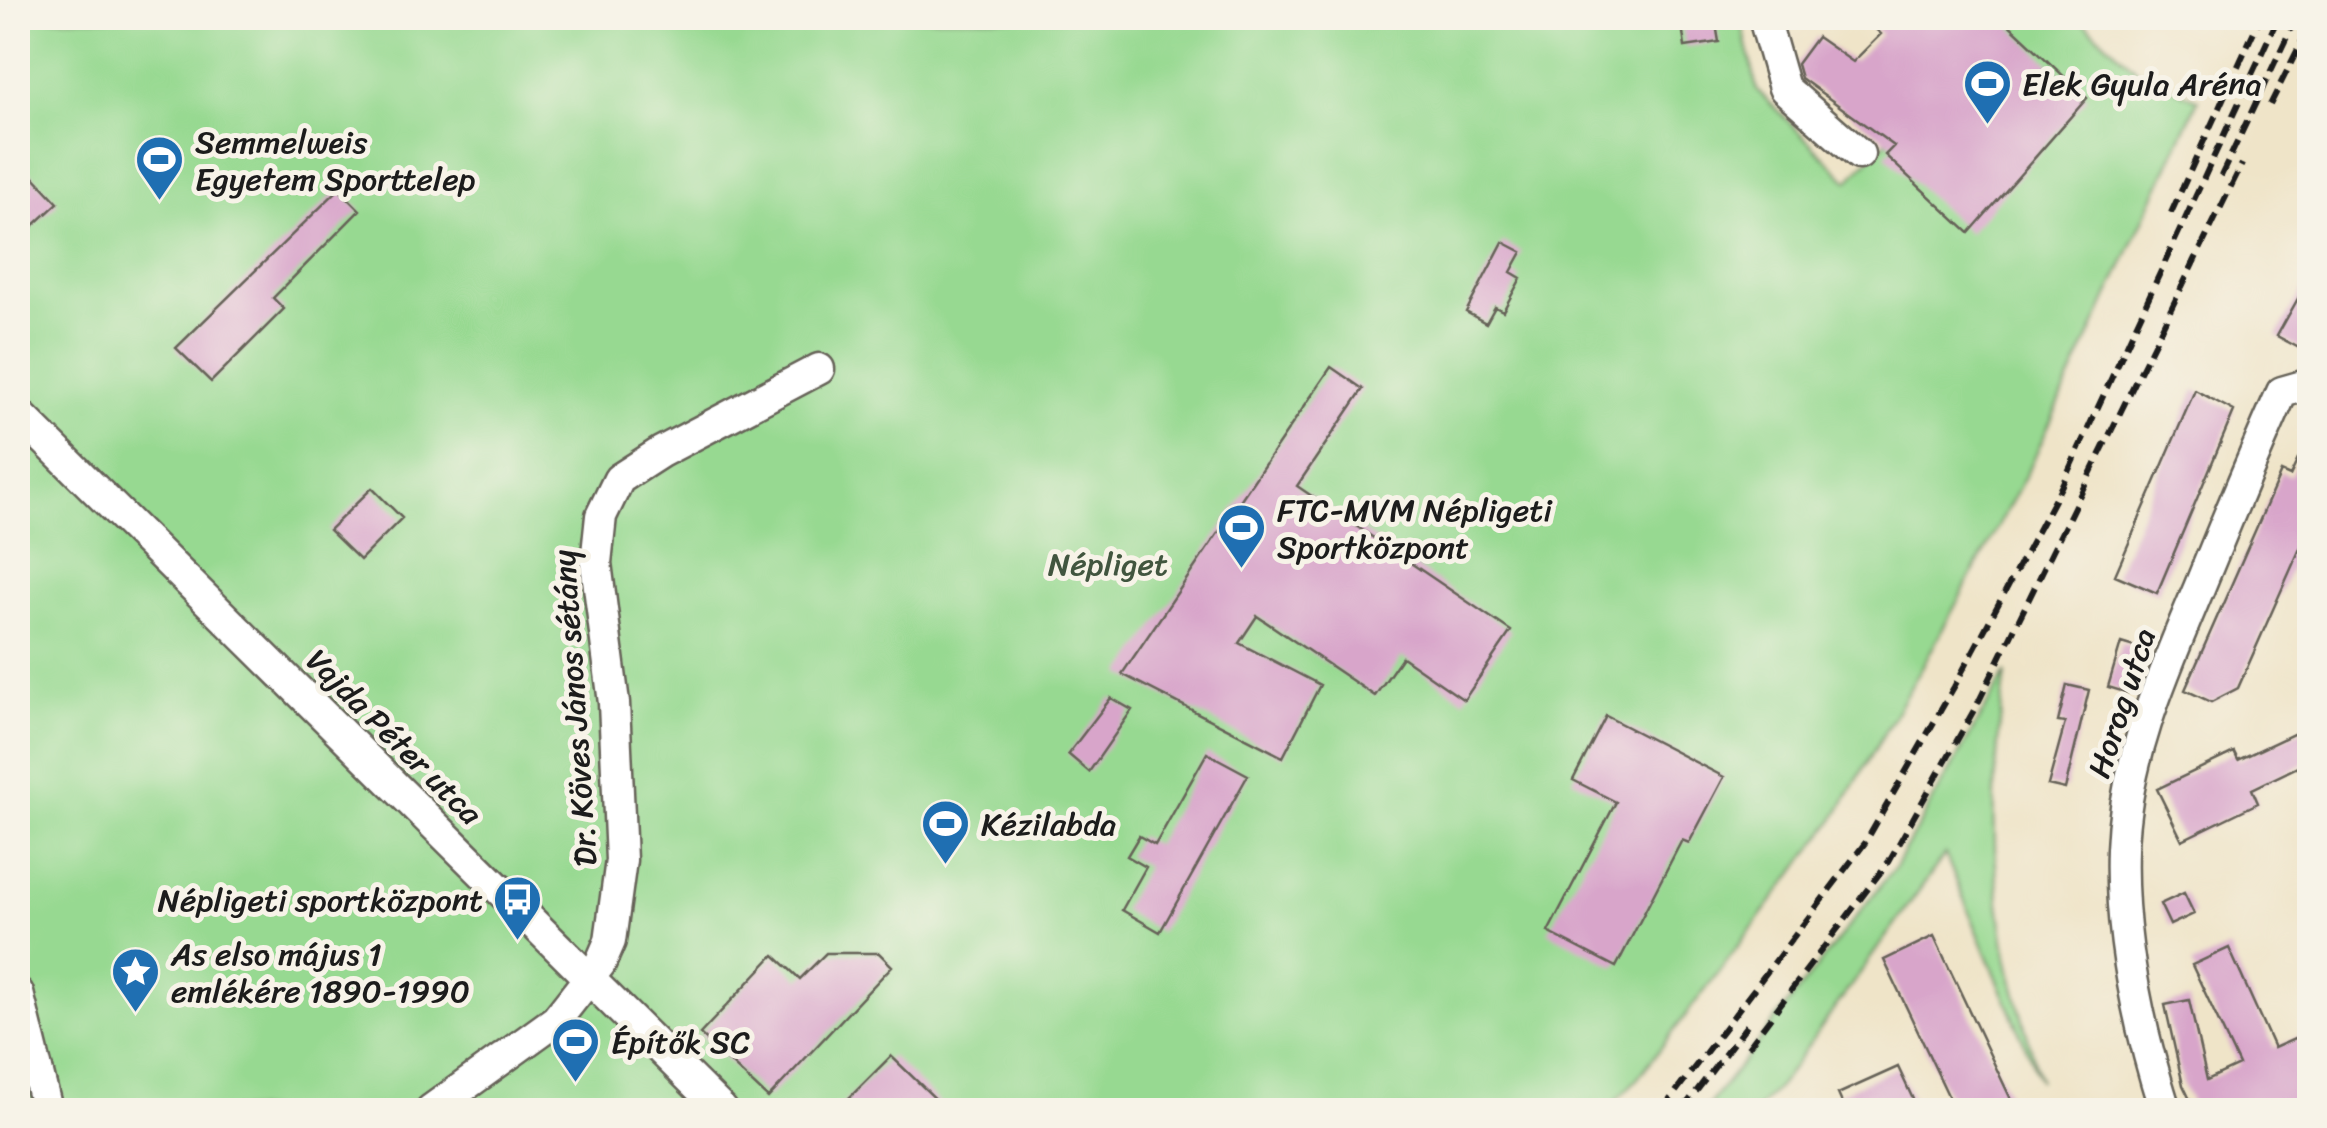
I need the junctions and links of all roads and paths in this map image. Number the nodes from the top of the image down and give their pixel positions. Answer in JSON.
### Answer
{"nodes":[{"id":1,"x":1764,"y":18,"type":"edge"},
{"id":2,"x":1858,"y":154,"type":"dead end"},
{"id":3,"x":819,"y":369,"type":"dead end"},
{"id":4,"x":2296,"y":388,"type":"edge"},
{"id":5,"x":18,"y":413,"type":"edge"},
{"id":6,"x":588,"y":978,"type":"junction"},
{"id":7,"x":18,"y":993,"type":"edge"},
{"id":8,"x":46,"y":1110,"type":"edge"},
{"id":9,"x":431,"y":1110,"type":"edge"},
{"id":10,"x":722,"y":1110,"type":"edge"},
{"id":11,"x":2166,"y":1110,"type":"edge"}],
"edges":[{"from":1,"to":2,"type":"street"},
{"from":3,"to":6,"type":"street","name":"Dr. Köves János sétány"},
{"from":4,"to":11,"type":"street","name":"Horog utca"},
{"from":5,"to":6,"type":"street","name":"Vajda Péter utca"},
{"from":6,"to":9,"type":"street","name":"Dr. Köves János sétány"},
{"from":6,"to":10,"type":"street","name":"Vajda Péter utca"},
{"from":7,"to":8,"type":"street"}]}
